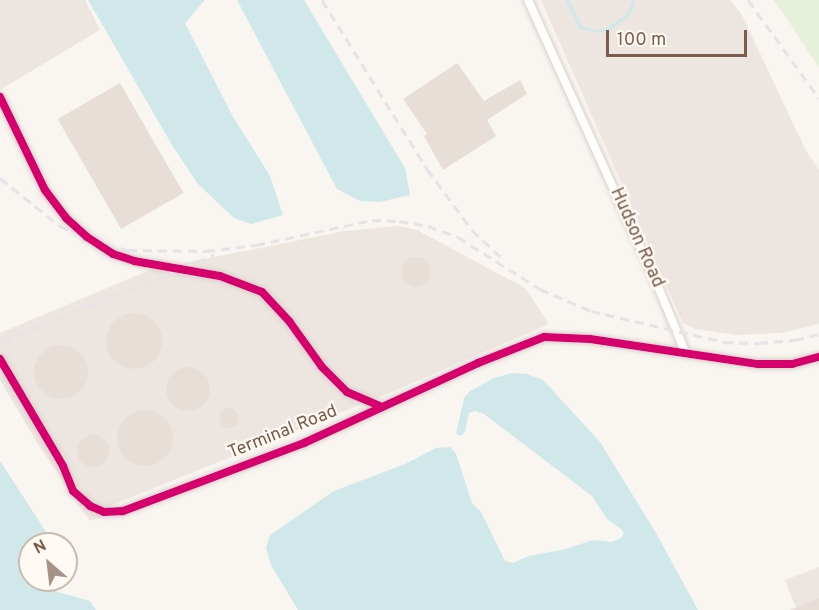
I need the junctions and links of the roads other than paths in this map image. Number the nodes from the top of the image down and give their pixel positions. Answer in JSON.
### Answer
{"nodes":[{"id":1,"x":528,"y":0,"type":"edge"},
{"id":2,"x":0,"y":97,"type":"edge"},
{"id":3,"x":686,"y":354,"type":"junction"},
{"id":4,"x":819,"y":357,"type":"edge"},
{"id":5,"x":0,"y":359,"type":"edge"},
{"id":6,"x":382,"y":407,"type":"junction"}],
"edges":[{"from":1,"to":3,"type":"street","name":"Hudson Road"},
{"from":2,"to":6,"type":"street"},
{"from":3,"to":4,"type":"street"},
{"from":3,"to":6,"type":"street","name":"Terminal Road"},
{"from":5,"to":6,"type":"street","name":"Terminal Road"}]}
